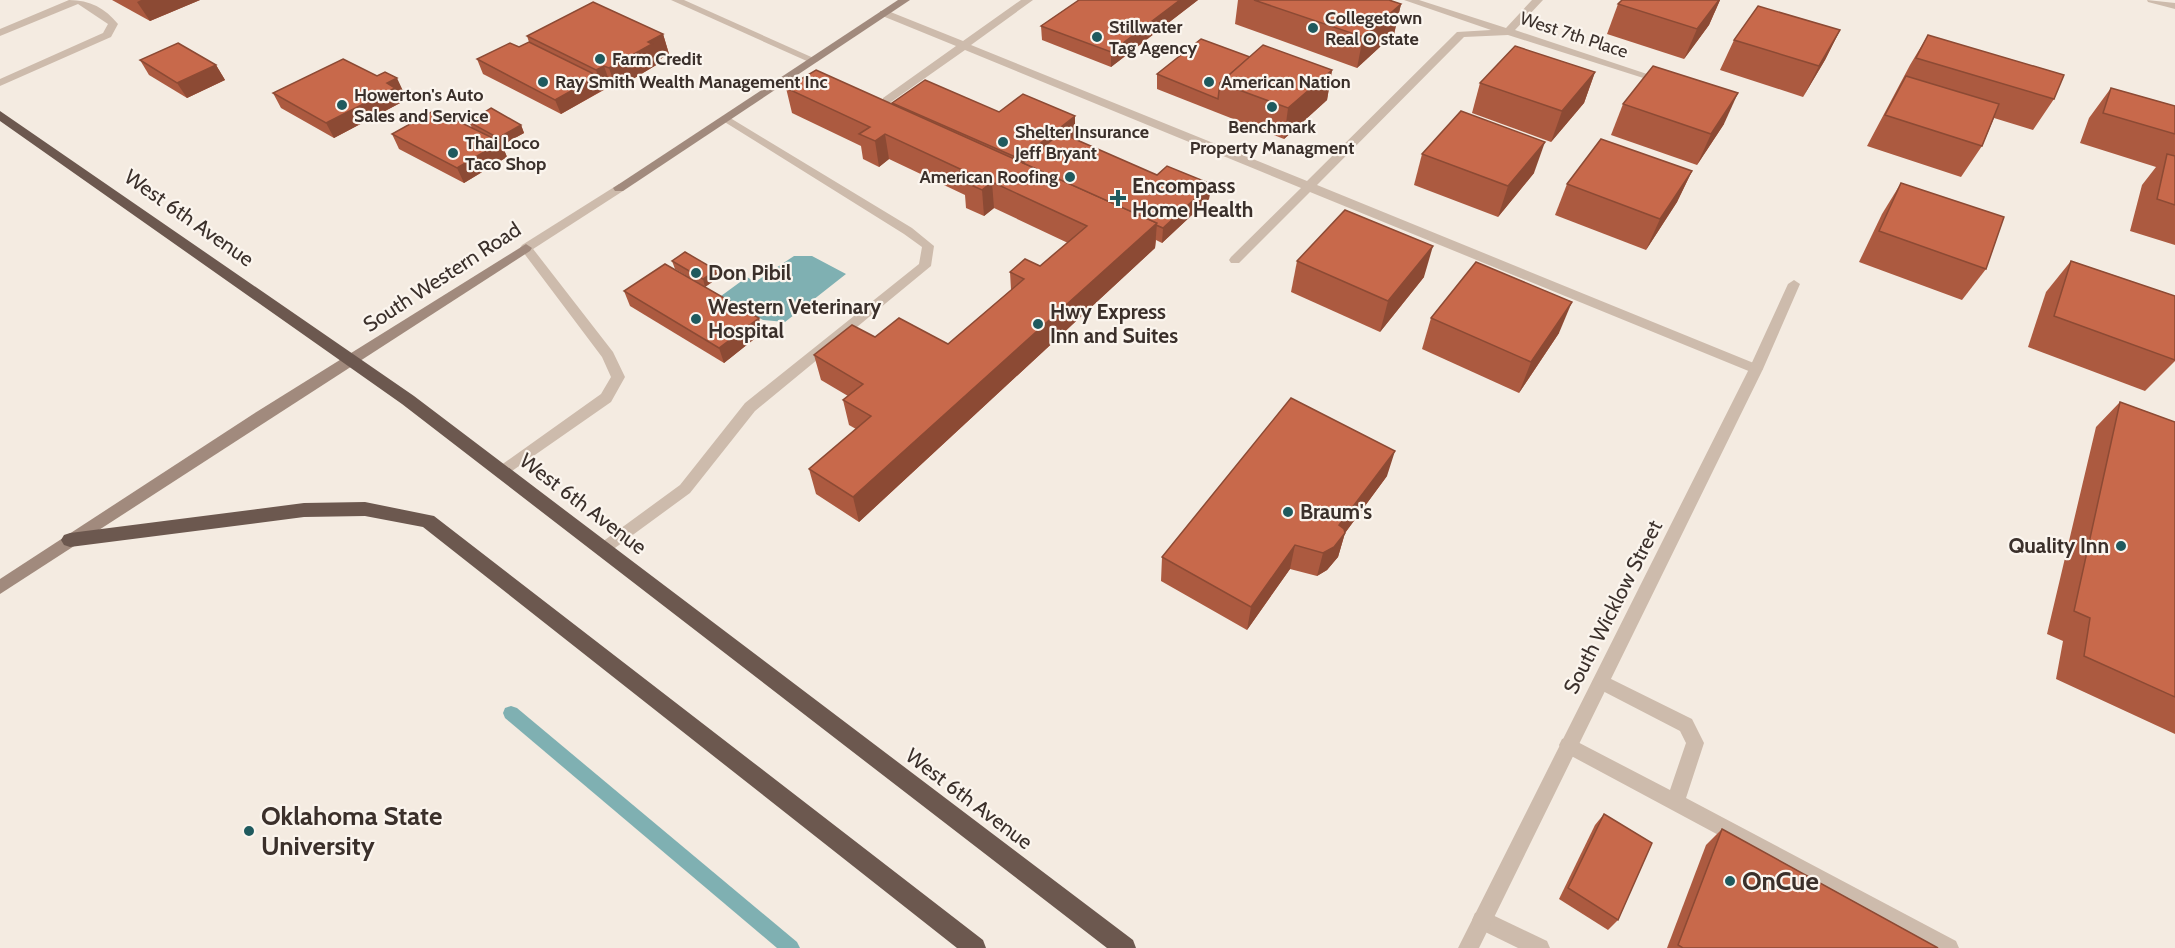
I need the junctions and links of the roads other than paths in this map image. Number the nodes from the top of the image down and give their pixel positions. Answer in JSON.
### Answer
{"nodes":[{"id":1,"x":79,"y":0,"type":"edge"},
{"id":2,"x":676,"y":0,"type":"edge"},
{"id":3,"x":905,"y":0,"type":"edge"},
{"id":4,"x":1028,"y":0,"type":"edge"},
{"id":5,"x":1409,"y":0,"type":"edge"},
{"id":6,"x":1538,"y":0,"type":"edge"},
{"id":7,"x":2152,"y":0,"type":"edge"},
{"id":8,"x":2175,"y":6,"type":"edge"},
{"id":9,"x":884,"y":13,"type":"junction"},
{"id":10,"x":1508,"y":32,"type":"junction"},
{"id":11,"x":0,"y":33,"type":"edge"},
{"id":12,"x":963,"y":46,"type":"junction"},
{"id":13,"x":813,"y":60,"type":"junction"},
{"id":14,"x":0,"y":83,"type":"edge"},
{"id":15,"x":1674,"y":84,"type":"edge"},
{"id":16,"x":887,"y":100,"type":"edge"},
{"id":17,"x":0,"y":115,"type":"edge"},
{"id":18,"x":727,"y":119,"type":"junction"},
{"id":19,"x":619,"y":188,"type":"joint"},
{"id":20,"x":1308,"y":188,"type":"junction"},
{"id":21,"x":526,"y":248,"type":"junction"},
{"id":22,"x":1235,"y":260,"type":"dead end"},
{"id":23,"x":1794,"y":284,"type":"dead end"},
{"id":24,"x":352,"y":359,"type":"junction"},
{"id":25,"x":1756,"y":369,"type":"junction"},
{"id":26,"x":502,"y":472,"type":"junction"},
{"id":27,"x":70,"y":540,"type":"junction"},
{"id":28,"x":604,"y":550,"type":"junction"},
{"id":29,"x":0,"y":587,"type":"edge"},
{"id":30,"x":1601,"y":682,"type":"junction"},
{"id":31,"x":1568,"y":746,"type":"junction"},
{"id":32,"x":1675,"y":802,"type":"junction"},
{"id":33,"x":1482,"y":920,"type":"junction"},
{"id":34,"x":1939,"y":945,"type":"edge"},
{"id":35,"x":975,"y":948,"type":"edge"},
{"id":36,"x":1125,"y":948,"type":"edge"},
{"id":37,"x":1468,"y":948,"type":"edge"},
{"id":38,"x":1540,"y":948,"type":"edge"}],
"edges":[{"from":1,"to":11,"type":"street"},
{"from":1,"to":14,"type":"street"},
{"from":2,"to":13,"type":"street"},
{"from":3,"to":9,"type":"main road","name":"South Western Road"},
{"from":4,"to":12,"type":"street"},
{"from":5,"to":10,"type":"street","name":"West 7th Place"},
{"from":6,"to":10,"type":"street"},
{"from":7,"to":8,"type":"street"},
{"from":9,"to":12,"type":"street"},
{"from":9,"to":13,"type":"main road","name":"South Western Road"},
{"from":10,"to":15,"type":"street","name":"West 7th Place"},
{"from":10,"to":20,"type":"street"},
{"from":12,"to":16,"type":"street"},
{"from":12,"to":20,"type":"street"},
{"from":13,"to":18,"type":"main road","name":"South Western Road"},
{"from":17,"to":24,"type":"highway","name":"West 6th Avenue"},
{"from":18,"to":19,"type":"main road","name":"South Western Road"},
{"from":18,"to":28,"type":"street"},
{"from":19,"to":21,"type":"street","name":"South Western Road"},
{"from":20,"to":22,"type":"street"},
{"from":20,"to":25,"type":"street"},
{"from":21,"to":24,"type":"main road","name":"South Western Road"},
{"from":21,"to":26,"type":"street"},
{"from":23,"to":25,"type":"street","name":"South Wicklow Street"},
{"from":24,"to":26,"type":"highway","name":"West 6th Avenue"},
{"from":24,"to":27,"type":"main road","name":"South Western Road"},
{"from":25,"to":30,"type":"street","name":"South Wicklow Street"},
{"from":26,"to":28,"type":"highway","name":"West 6th Avenue"},
{"from":27,"to":29,"type":"main road","name":"South Western Road"},
{"from":27,"to":35,"type":"highway"},
{"from":28,"to":36,"type":"highway","name":"West 6th Avenue"},
{"from":30,"to":31,"type":"street","name":"South Wicklow Street"},
{"from":30,"to":32,"type":"street"},
{"from":31,"to":32,"type":"street"},
{"from":31,"to":33,"type":"street","name":"South Wicklow Street"},
{"from":32,"to":34,"type":"street"},
{"from":33,"to":37,"type":"street","name":"South Wicklow Street"},
{"from":33,"to":38,"type":"street"}]}
